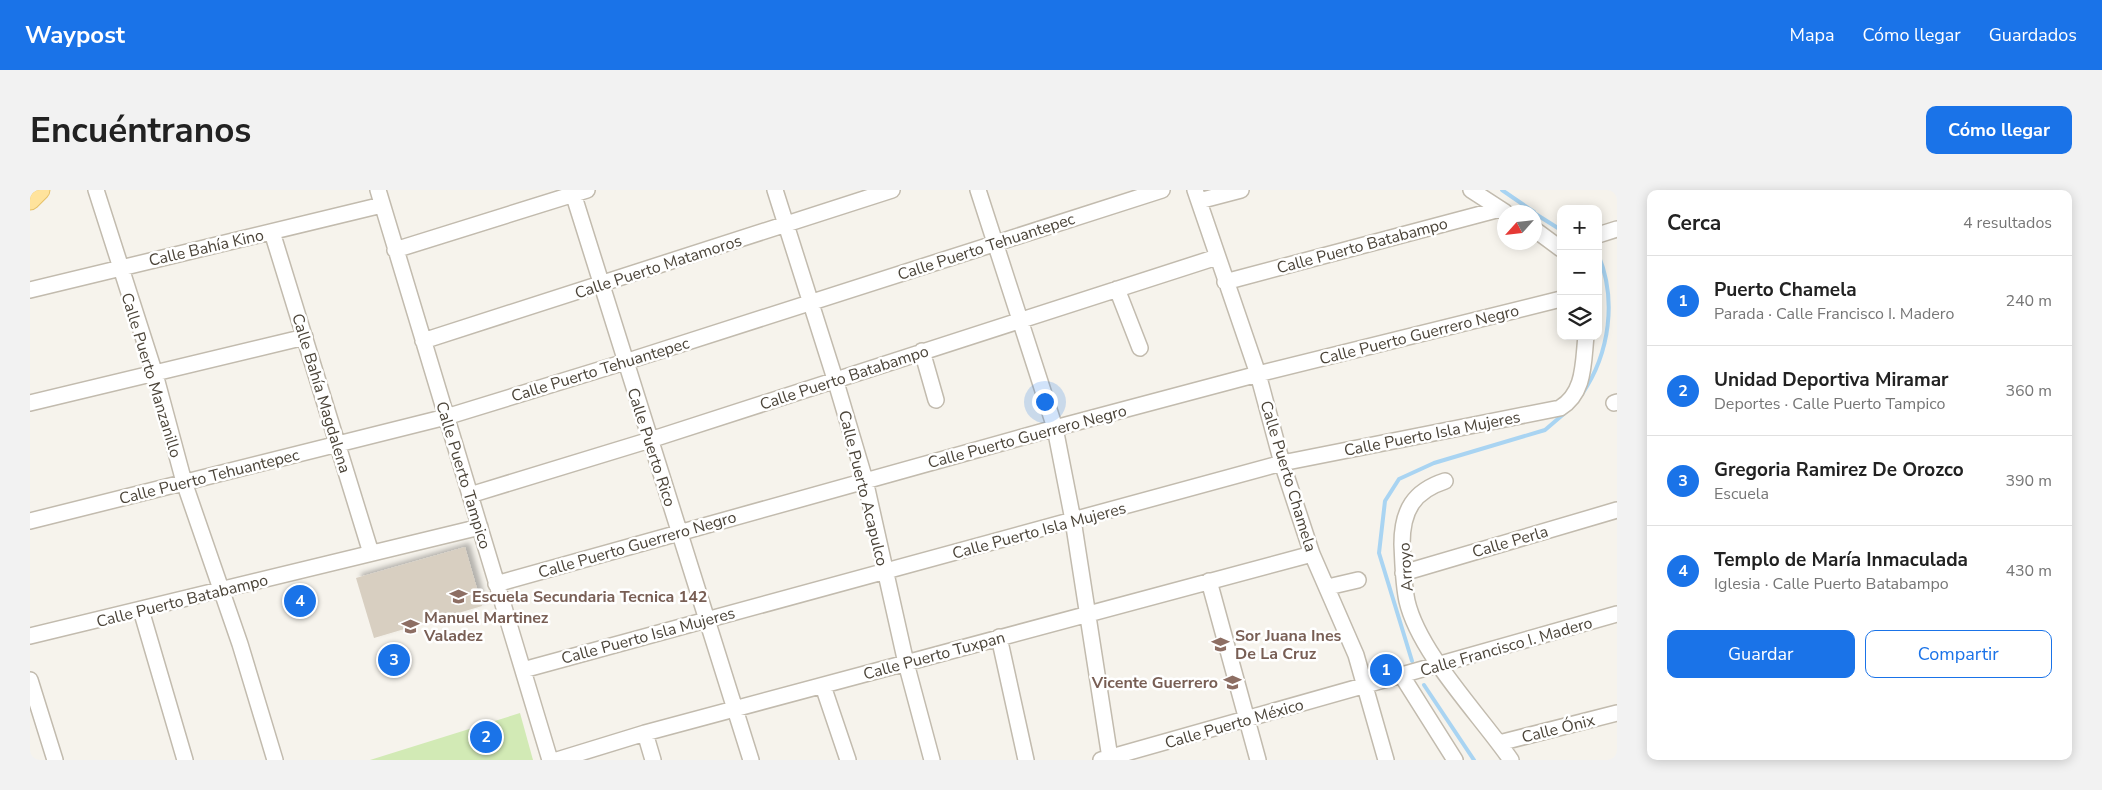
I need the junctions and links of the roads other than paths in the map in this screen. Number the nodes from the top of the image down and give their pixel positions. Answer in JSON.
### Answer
{"nodes":[{"id":1,"x":40,"y":190,"type":"edge"},
{"id":2,"x":96,"y":190,"type":"edge"},
{"id":3,"x":775,"y":190,"type":"edge"},
{"id":4,"x":892,"y":190,"type":"edge"},
{"id":5,"x":978,"y":190,"type":"edge"},
{"id":6,"x":1162,"y":190,"type":"edge"},
{"id":7,"x":1241,"y":190,"type":"edge"},
{"id":8,"x":1470,"y":190,"type":"edge"},
{"id":9,"x":578,"y":191,"type":"edge"},
{"id":10,"x":1197,"y":195,"type":"edge"},
{"id":11,"x":380,"y":197,"type":"edge"},
{"id":12,"x":30,"y":200,"type":"edge"},
{"id":13,"x":1497,"y":206,"type":"edge"},
{"id":14,"x":1497,"y":212,"type":"edge"},
{"id":15,"x":786,"y":225,"type":"junction"},
{"id":16,"x":1617,"y":229,"type":"edge"},
{"id":17,"x":272,"y":232,"type":"junction"},
{"id":18,"x":1602,"y":234,"type":"edge"},
{"id":19,"x":1542,"y":235,"type":"edge"},
{"id":20,"x":995,"y":242,"type":"junction"},
{"id":21,"x":1557,"y":245,"type":"edge"},
{"id":22,"x":395,"y":250,"type":"junction"},
{"id":23,"x":1217,"y":257,"type":"junction"},
{"id":24,"x":119,"y":268,"type":"junction"},
{"id":25,"x":1225,"y":282,"type":"junction"},
{"id":26,"x":601,"y":284,"type":"junction"},
{"id":27,"x":1117,"y":289,"type":"junction"},
{"id":28,"x":30,"y":290,"type":"edge"},
{"id":29,"x":1557,"y":300,"type":"edge"},
{"id":30,"x":810,"y":303,"type":"junction"},
{"id":31,"x":1020,"y":319,"type":"junction"},
{"id":32,"x":304,"y":336,"type":"junction"},
{"id":33,"x":1585,"y":340,"type":"edge"},
{"id":34,"x":423,"y":341,"type":"junction"},
{"id":35,"x":1140,"y":348,"type":"dead end"},
{"id":36,"x":922,"y":352,"type":"junction"},
{"id":37,"x":625,"y":362,"type":"junction"},
{"id":38,"x":155,"y":374,"type":"junction"},
{"id":39,"x":1258,"y":374,"type":"junction"},
{"id":40,"x":835,"y":379,"type":"junction"},
{"id":41,"x":936,"y":400,"type":"dead end"},
{"id":42,"x":30,"y":404,"type":"edge"},
{"id":43,"x":446,"y":417,"type":"junction"},
{"id":44,"x":1055,"y":428,"type":"junction"},
{"id":45,"x":650,"y":440,"type":"junction"},
{"id":46,"x":338,"y":444,"type":"junction"},
{"id":47,"x":1282,"y":463,"type":"junction"},
{"id":48,"x":865,"y":480,"type":"junction"},
{"id":49,"x":1445,"y":481,"type":"dead end"},
{"id":50,"x":184,"y":482,"type":"junction"},
{"id":51,"x":470,"y":495,"type":"junction"},
{"id":52,"x":1617,"y":510,"type":"edge"},
{"id":53,"x":1072,"y":520,"type":"junction"},
{"id":54,"x":30,"y":521,"type":"edge"},
{"id":55,"x":480,"y":528,"type":"junction"},
{"id":56,"x":679,"y":532,"type":"junction"},
{"id":57,"x":371,"y":553,"type":"junction"},
{"id":58,"x":1312,"y":554,"type":"junction"},
{"id":59,"x":885,"y":572,"type":"junction"},
{"id":60,"x":1403,"y":573,"type":"junction"},
{"id":61,"x":1358,"y":580,"type":"dead end"},
{"id":62,"x":1209,"y":581,"type":"junction"},
{"id":63,"x":496,"y":584,"type":"junction"},
{"id":64,"x":1328,"y":587,"type":"junction"},
{"id":65,"x":222,"y":590,"type":"junction"},
{"id":66,"x":141,"y":610,"type":"junction"},
{"id":67,"x":1087,"y":614,"type":"junction"},
{"id":68,"x":1617,"y":614,"type":"edge"},
{"id":69,"x":707,"y":619,"type":"junction"},
{"id":70,"x":30,"y":636,"type":"edge"},
{"id":71,"x":999,"y":637,"type":"junction"},
{"id":72,"x":906,"y":663,"type":"junction"},
{"id":73,"x":1440,"y":665,"type":"junction"},
{"id":74,"x":522,"y":670,"type":"junction"},
{"id":75,"x":1402,"y":676,"type":"junction"},
{"id":76,"x":30,"y":680,"type":"edge"},
{"id":77,"x":1366,"y":685,"type":"junction"},
{"id":78,"x":823,"y":686,"type":"junction"},
{"id":79,"x":736,"y":710,"type":"junction"},
{"id":80,"x":1617,"y":713,"type":"edge"},
{"id":81,"x":1247,"y":720,"type":"junction"},
{"id":82,"x":645,"y":733,"type":"junction"},
{"id":83,"x":1499,"y":743,"type":"junction"},
{"id":84,"x":1146,"y":754,"type":"edge"},
{"id":85,"x":1106,"y":759,"type":"edge"},
{"id":86,"x":55,"y":760,"type":"edge"},
{"id":87,"x":186,"y":760,"type":"edge"},
{"id":88,"x":275,"y":760,"type":"edge"},
{"id":89,"x":550,"y":760,"type":"edge"},
{"id":90,"x":557,"y":760,"type":"edge"},
{"id":91,"x":653,"y":760,"type":"edge"},
{"id":92,"x":751,"y":760,"type":"edge"},
{"id":93,"x":848,"y":760,"type":"edge"},
{"id":94,"x":932,"y":760,"type":"edge"},
{"id":95,"x":1026,"y":760,"type":"edge"},
{"id":96,"x":1258,"y":760,"type":"edge"},
{"id":97,"x":1386,"y":760,"type":"edge"},
{"id":98,"x":1455,"y":760,"type":"edge"},
{"id":99,"x":1510,"y":760,"type":"edge"}],
"edges":[{"from":1,"to":12,"type":"main road"},
{"from":2,"to":24,"type":"street","name":"Calle Puerto Manzanillo"},
{"from":3,"to":15,"type":"street","name":"Calle Puerto Acapulco"},
{"from":4,"to":15,"type":"street","name":"Calle Puerto Matamoros"},
{"from":5,"to":20,"type":"street"},
{"from":6,"to":20,"type":"street","name":"Calle Puerto Tehuantepec"},
{"from":7,"to":10,"type":"street"},
{"from":8,"to":13,"type":"street"},
{"from":9,"to":22,"type":"street"},
{"from":9,"to":26,"type":"street","name":"Calle Puerto Rico"},
{"from":10,"to":23,"type":"street","name":"Calle Puerto Chamela"},
{"from":11,"to":17,"type":"street","name":"Calle Bahía Kino"},
{"from":11,"to":22,"type":"street","name":"Calle Puerto Tampico"},
{"from":14,"to":25,"type":"street","name":"Calle Puerto Batabampo"},
{"from":15,"to":26,"type":"street","name":"Calle Puerto Matamoros"},
{"from":15,"to":30,"type":"street","name":"Calle Puerto Acapulco"},
{"from":16,"to":18,"type":"street"},
{"from":17,"to":24,"type":"street","name":"Calle Bahía Kino"},
{"from":17,"to":32,"type":"street","name":"Calle Bahía Magdalena"},
{"from":19,"to":21,"type":"street"},
{"from":20,"to":30,"type":"street","name":"Calle Puerto Tehuantepec"},
{"from":20,"to":31,"type":"street"},
{"from":22,"to":34,"type":"street","name":"Calle Puerto Tampico"},
{"from":23,"to":25,"type":"street","name":"Calle Puerto Chamela"},
{"from":23,"to":27,"type":"street","name":"Calle Puerto Batabampo"},
{"from":24,"to":28,"type":"street","name":"Calle Bahía Kino"},
{"from":24,"to":38,"type":"street","name":"Calle Puerto Manzanillo"},
{"from":25,"to":39,"type":"street","name":"Calle Puerto Chamela"},
{"from":26,"to":34,"type":"street","name":"Calle Puerto Matamoros"},
{"from":26,"to":37,"type":"street","name":"Calle Puerto Rico"},
{"from":27,"to":31,"type":"street","name":"Calle Puerto Batabampo"},
{"from":27,"to":35,"type":"street"},
{"from":29,"to":39,"type":"street","name":"Calle Puerto Guerrero Negro"},
{"from":30,"to":37,"type":"street","name":"Calle Puerto Tehuantepec"},
{"from":30,"to":40,"type":"street","name":"Calle Puerto Acapulco"},
{"from":31,"to":36,"type":"street","name":"Calle Puerto Batabampo"},
{"from":31,"to":44,"type":"street"},
{"from":32,"to":38,"type":"street"},
{"from":32,"to":46,"type":"street","name":"Calle Bahía Magdalena"},
{"from":33,"to":47,"type":"street","name":"Calle Puerto Isla Mujeres"},
{"from":34,"to":43,"type":"street","name":"Calle Puerto Tampico"},
{"from":36,"to":40,"type":"street","name":"Calle Puerto Batabampo"},
{"from":36,"to":41,"type":"street"},
{"from":37,"to":43,"type":"street","name":"Calle Puerto Tehuantepec"},
{"from":37,"to":45,"type":"street","name":"Calle Puerto Rico"},
{"from":38,"to":42,"type":"street"},
{"from":38,"to":50,"type":"street","name":"Calle Puerto Manzanillo"},
{"from":39,"to":44,"type":"street","name":"Calle Puerto Guerrero Negro"},
{"from":39,"to":47,"type":"street","name":"Calle Puerto Chamela"},
{"from":40,"to":45,"type":"street","name":"Calle Puerto Batabampo"},
{"from":40,"to":48,"type":"street","name":"Calle Puerto Acapulco"},
{"from":43,"to":46,"type":"street","name":"Calle Puerto Tehuantepec"},
{"from":43,"to":51,"type":"street","name":"Calle Puerto Tampico"},
{"from":44,"to":48,"type":"street","name":"Calle Puerto Guerrero Negro"},
{"from":44,"to":53,"type":"street"},
{"from":45,"to":51,"type":"street","name":"Calle Puerto Batabampo"},
{"from":45,"to":56,"type":"street","name":"Calle Puerto Rico"},
{"from":46,"to":50,"type":"street","name":"Calle Puerto Tehuantepec"},
{"from":46,"to":57,"type":"street","name":"Calle Bahía Magdalena"},
{"from":47,"to":53,"type":"street","name":"Calle Puerto Isla Mujeres"},
{"from":47,"to":58,"type":"street","name":"Calle Puerto Chamela"},
{"from":48,"to":56,"type":"street","name":"Calle Puerto Guerrero Negro"},
{"from":48,"to":59,"type":"street","name":"Calle Puerto Acapulco"},
{"from":49,"to":60,"type":"street","name":"Arroyo"},
{"from":50,"to":54,"type":"street","name":"Calle Puerto Tehuantepec"},
{"from":50,"to":65,"type":"street","name":"Calle Puerto Manzanillo"},
{"from":51,"to":55,"type":"street","name":"Calle Puerto Tampico"},
{"from":52,"to":60,"type":"street","name":"Calle Perla"},
{"from":53,"to":59,"type":"street","name":"Calle Puerto Isla Mujeres"},
{"from":53,"to":67,"type":"street"},
{"from":55,"to":57,"type":"street","name":"Calle Puerto Batabampo"},
{"from":55,"to":63,"type":"street","name":"Calle Puerto Tampico"},
{"from":56,"to":63,"type":"street","name":"Calle Puerto Guerrero Negro"},
{"from":56,"to":69,"type":"street","name":"Calle Puerto Rico"},
{"from":57,"to":65,"type":"street","name":"Calle Puerto Batabampo"},
{"from":58,"to":62,"type":"street","name":"Calle Puerto Tuxpan"},
{"from":58,"to":64,"type":"street","name":"Calle Puerto Chamela"},
{"from":59,"to":69,"type":"street","name":"Calle Puerto Isla Mujeres"},
{"from":59,"to":72,"type":"street","name":"Calle Puerto Acapulco"},
{"from":60,"to":73,"type":"street","name":"Arroyo"},
{"from":61,"to":64,"type":"street"},
{"from":62,"to":67,"type":"street","name":"Calle Puerto Tuxpan"},
{"from":62,"to":81,"type":"street"},
{"from":63,"to":74,"type":"street","name":"Calle Puerto Tampico"},
{"from":64,"to":77,"type":"street","name":"Calle Puerto Chamela"},
{"from":65,"to":66,"type":"street","name":"Calle Puerto Batabampo"},
{"from":65,"to":88,"type":"street","name":"Calle Puerto Manzanillo"},
{"from":66,"to":70,"type":"street","name":"Calle Puerto Batabampo"},
{"from":66,"to":87,"type":"street"},
{"from":67,"to":71,"type":"street","name":"Calle Puerto Tuxpan"},
{"from":67,"to":85,"type":"street"},
{"from":68,"to":73,"type":"street","name":"Calle Francisco I. Madero"},
{"from":69,"to":74,"type":"street","name":"Calle Puerto Isla Mujeres"},
{"from":69,"to":79,"type":"street","name":"Calle Puerto Rico"},
{"from":71,"to":72,"type":"street","name":"Calle Puerto Tuxpan"},
{"from":71,"to":95,"type":"street"},
{"from":72,"to":78,"type":"street","name":"Calle Puerto Tuxpan"},
{"from":72,"to":94,"type":"street","name":"Calle Puerto Acapulco"},
{"from":73,"to":75,"type":"street","name":"Calle Francisco I. Madero"},
{"from":73,"to":83,"type":"street","name":"Arroyo"},
{"from":74,"to":89,"type":"street","name":"Calle Puerto Tampico"},
{"from":75,"to":77,"type":"street","name":"Calle Francisco I. Madero"},
{"from":75,"to":98,"type":"street"},
{"from":76,"to":86,"type":"street"},
{"from":77,"to":81,"type":"street","name":"Calle Puerto México"},
{"from":77,"to":97,"type":"street","name":"Calle Puerto Chamela"},
{"from":78,"to":79,"type":"street","name":"Calle Puerto Tuxpan"},
{"from":78,"to":93,"type":"street"},
{"from":79,"to":82,"type":"street","name":"Calle Puerto Tuxpan"},
{"from":79,"to":92,"type":"street","name":"Calle Puerto Rico"},
{"from":80,"to":83,"type":"street","name":"Calle Ónix"},
{"from":81,"to":84,"type":"street","name":"Calle Puerto México"},
{"from":81,"to":96,"type":"street"},
{"from":82,"to":90,"type":"street","name":"Calle Puerto Tuxpan"},
{"from":82,"to":91,"type":"street"},
{"from":83,"to":99,"type":"street","name":"Arroyo"},
{"from":84,"to":85,"type":"street","name":"Calle Puerto México"}]}
